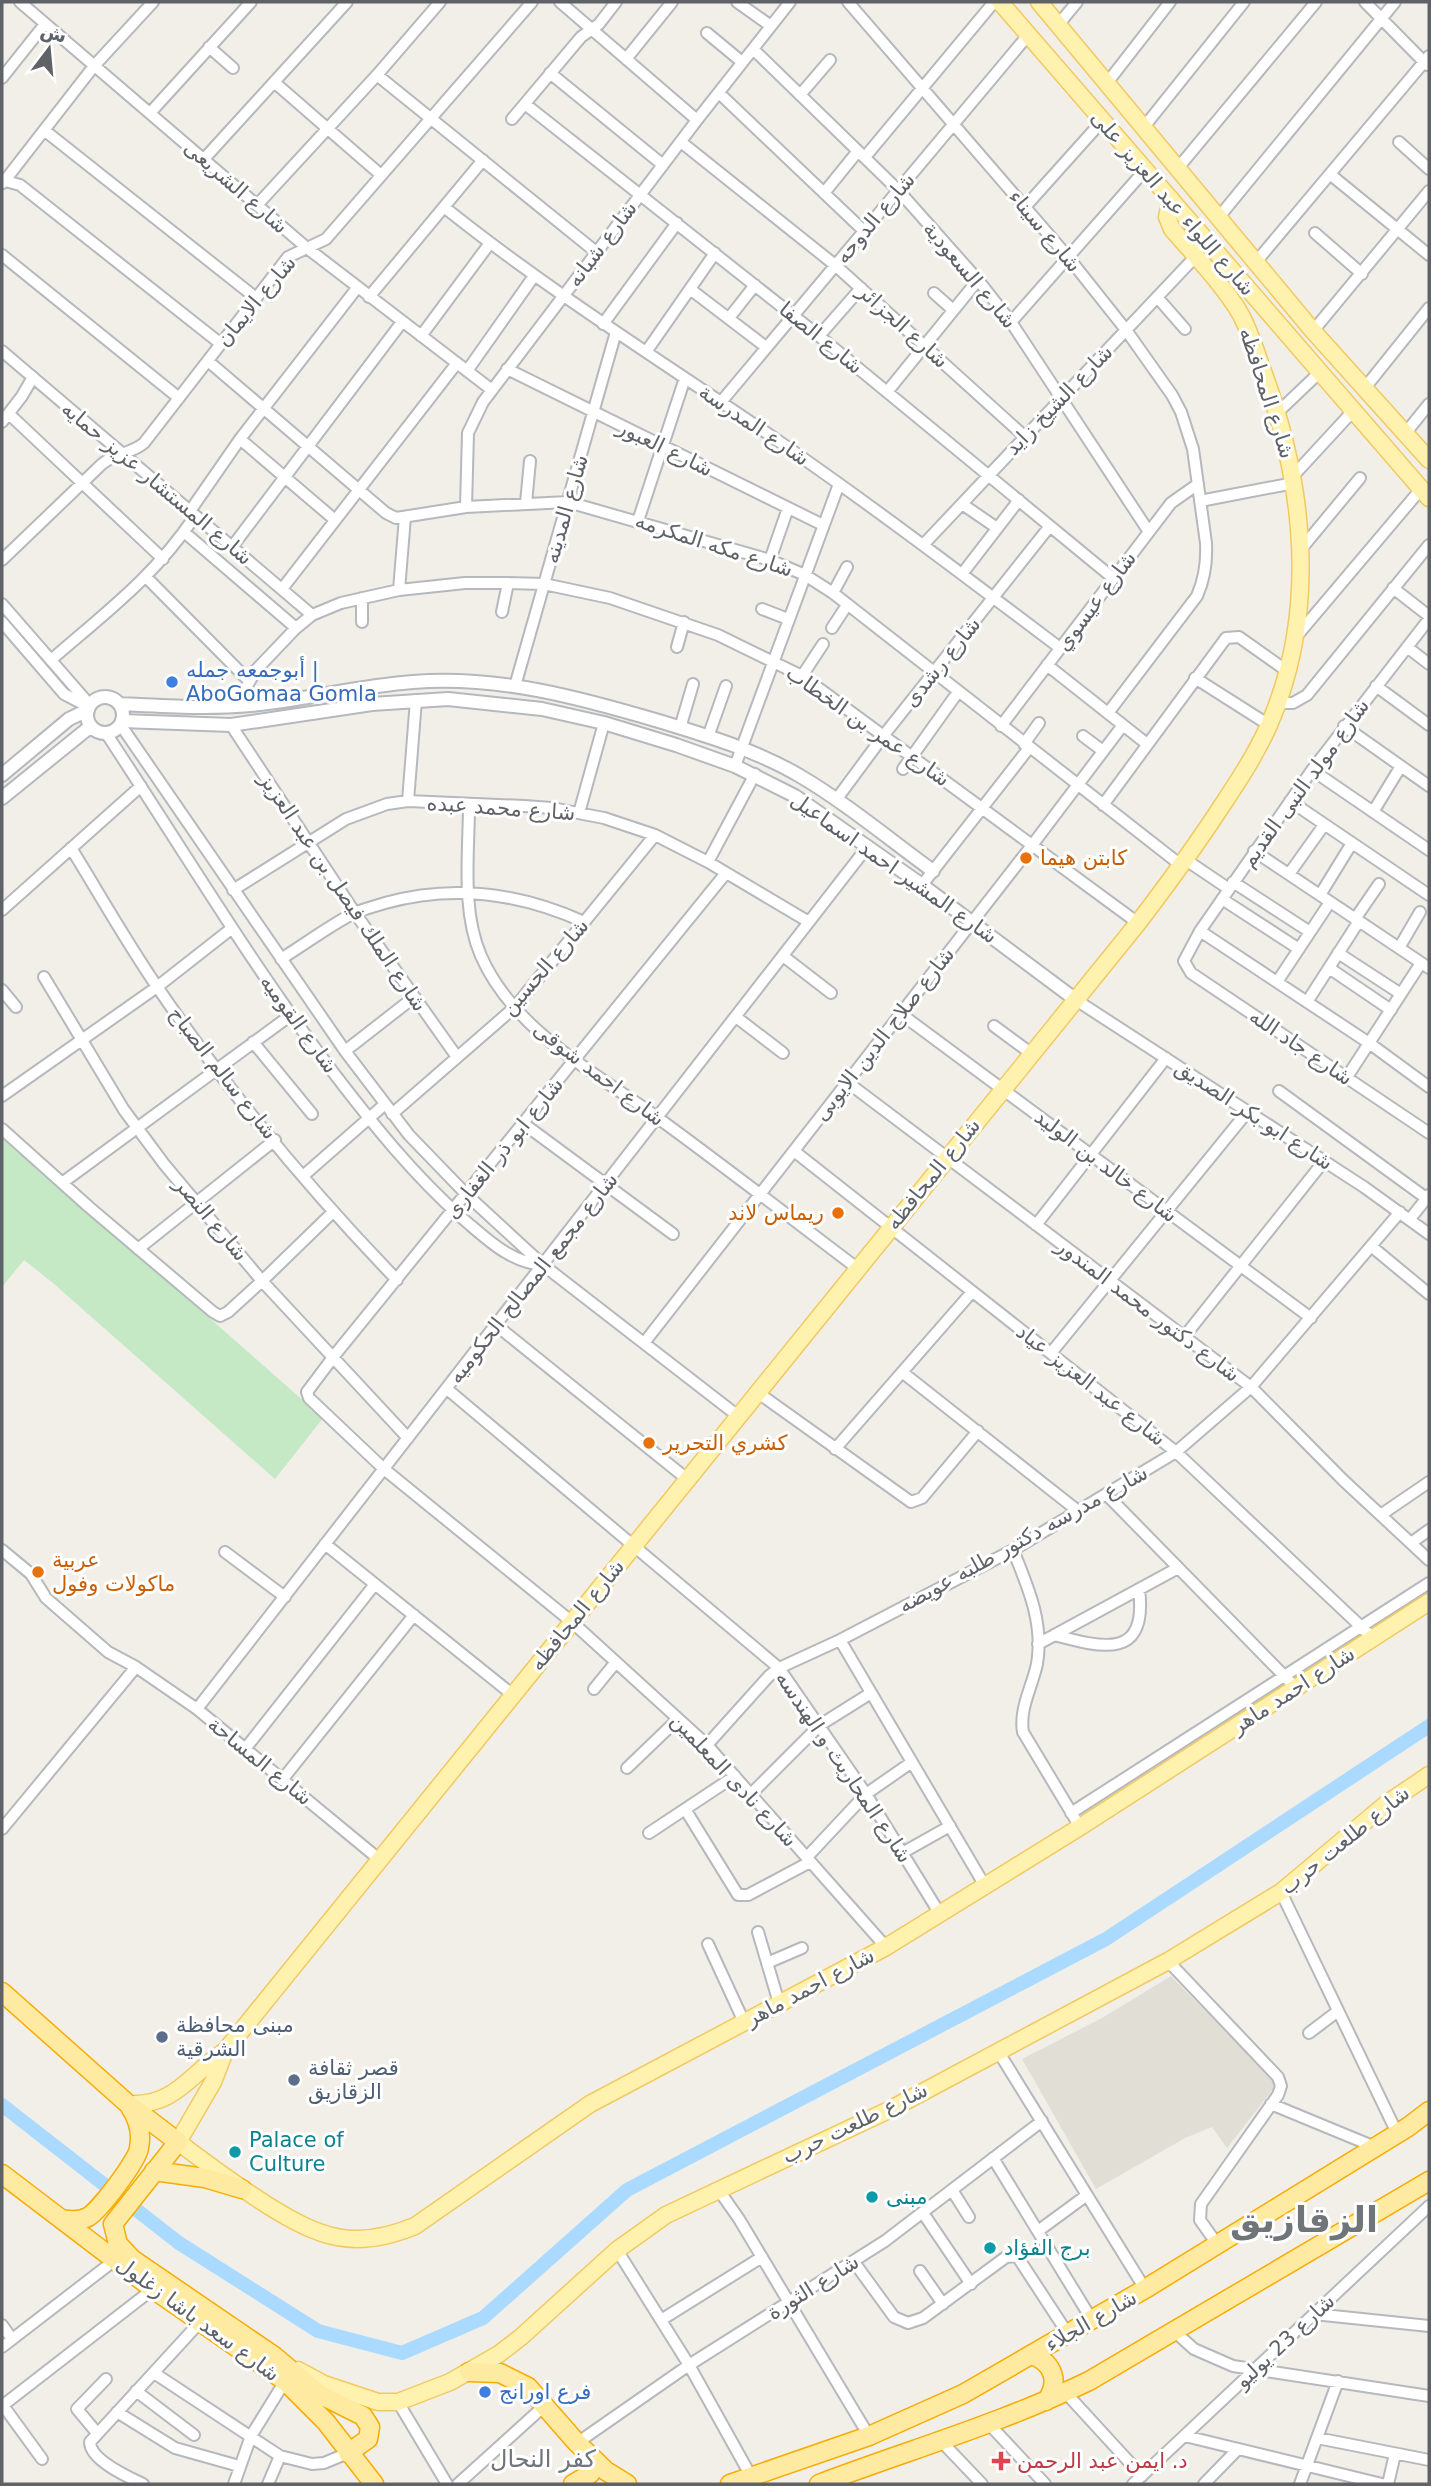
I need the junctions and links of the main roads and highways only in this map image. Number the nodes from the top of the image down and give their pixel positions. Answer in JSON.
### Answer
{"nodes":[{"id":1,"x":1000,"y":2,"type":"edge"},
{"id":2,"x":1038,"y":2,"type":"edge"},
{"id":3,"x":1096,"y":70,"type":"junction"},
{"id":4,"x":1076,"y":89,"type":"junction"},
{"id":5,"x":1131,"y":111,"type":"junction"},
{"id":6,"x":1105,"y":123,"type":"junction"},
{"id":7,"x":1171,"y":200,"type":"junction"},
{"id":8,"x":1259,"y":303,"type":"junction"},
{"id":9,"x":1242,"y":316,"type":"junction"},
{"id":10,"x":1429,"y":460,"type":"edge"},
{"id":11,"x":1425,"y":494,"type":"edge"},
{"id":12,"x":1429,"y":1602,"type":"edge"},
{"id":13,"x":1429,"y":1776,"type":"edge"},
{"id":14,"x":2,"y":1992,"type":"edge"},
{"id":15,"x":225,"y":2051,"type":"junction"},
{"id":16,"x":128,"y":2104,"type":"junction"},
{"id":17,"x":1429,"y":2111,"type":"edge"},
{"id":18,"x":178,"y":2143,"type":"junction"},
{"id":19,"x":154,"y":2172,"type":"junction"},
{"id":20,"x":3,"y":2179,"type":"edge"},
{"id":21,"x":1427,"y":2184,"type":"edge"},
{"id":22,"x":242,"y":2189,"type":"junction"},
{"id":23,"x":89,"y":2216,"type":"junction"},
{"id":24,"x":62,"y":2219,"type":"junction"},
{"id":25,"x":113,"y":2225,"type":"junction"},
{"id":26,"x":124,"y":2259,"type":"junction"},
{"id":27,"x":1061,"y":2338,"type":"junction"},
{"id":28,"x":1032,"y":2355,"type":"junction"},
{"id":29,"x":274,"y":2356,"type":"junction"},
{"id":30,"x":469,"y":2372,"type":"junction"},
{"id":31,"x":1089,"y":2381,"type":"junction"},
{"id":32,"x":1046,"y":2401,"type":"junction"},
{"id":33,"x":348,"y":2453,"type":"junction"},
{"id":34,"x":597,"y":2463,"type":"junction"},
{"id":35,"x":849,"y":2479,"type":"edge"},
{"id":36,"x":374,"y":2484,"type":"edge"},
{"id":37,"x":573,"y":2484,"type":"edge"},
{"id":38,"x":625,"y":2484,"type":"edge"},
{"id":39,"x":730,"y":2484,"type":"edge"},
{"id":40,"x":819,"y":2484,"type":"edge"}],
"edges":[{"from":1,"to":4,"type":"main road","name":"شارع اللواء عبد العزيز على"},
{"from":2,"to":3,"type":"main road","name":"شارع اللواء عبد العزيز على"},
{"from":3,"to":4,"type":"main road"},
{"from":3,"to":5,"type":"main road","name":"شارع اللواء عبد العزيز على"},
{"from":4,"to":6,"type":"main road","name":"شارع اللواء عبد العزيز على"},
{"from":5,"to":6,"type":"main road"},
{"from":5,"to":10,"type":"main road","name":"شارع اللواء عبد العزيز على"},
{"from":6,"to":7,"type":"main road","name":"شارع اللواء عبد العزيز على"},
{"from":7,"to":8,"type":"main road","name":"شارع اللواء عبد العزيز على"},
{"from":7,"to":9,"type":"main road","name":"شارع المحافظه"},
{"from":8,"to":9,"type":"main road"},
{"from":8,"to":11,"type":"main road","name":"شارع اللواء عبد العزيز على"},
{"from":9,"to":15,"type":"main road","name":"شارع المحافظه"},
{"from":12,"to":22,"type":"main road","name":"شارع احمد ماهر"},
{"from":13,"to":30,"type":"main road","name":"شارع طلعت حرب"},
{"from":14,"to":16,"type":"highway"},
{"from":15,"to":16,"type":"main road","name":"شارع المحافظه"},
{"from":15,"to":18,"type":"main road","name":"شارع المحافظه"},
{"from":16,"to":18,"type":"highway"},
{"from":16,"to":23,"type":"highway"},
{"from":17,"to":27,"type":"highway","name":"شارع الجلاء"},
{"from":18,"to":19,"type":"highway"},
{"from":18,"to":22,"type":"main road","name":"شارع احمد ماهر"},
{"from":19,"to":22,"type":"highway"},
{"from":19,"to":25,"type":"highway"},
{"from":20,"to":24,"type":"highway","name":"شارع سعد باشا زغلول"},
{"from":21,"to":31,"type":"highway"},
{"from":23,"to":24,"type":"highway"},
{"from":23,"to":25,"type":"highway"},
{"from":24,"to":26,"type":"highway","name":"شارع سعد باشا زغلول"},
{"from":25,"to":26,"type":"highway"},
{"from":26,"to":29,"type":"highway","name":"شارع سعد باشا زغلول"},
{"from":26,"to":33,"type":"highway","name":"شارع سعد باشا زغلول"},
{"from":27,"to":28,"type":"highway","name":"شارع الجلاء"},
{"from":27,"to":31,"type":"highway"},
{"from":28,"to":32,"type":"highway"},
{"from":28,"to":39,"type":"highway","name":"شارع الجلاء"},
{"from":29,"to":30,"type":"main road","name":"شارع طلعت حرب"},
{"from":29,"to":33,"type":"highway","name":"شارع سعد باشا زغلول"},
{"from":30,"to":34,"type":"highway"},
{"from":31,"to":32,"type":"highway"},
{"from":32,"to":35,"type":"highway"},
{"from":33,"to":36,"type":"highway","name":"شارع سعد باشا زغلول"},
{"from":34,"to":37,"type":"highway"},
{"from":34,"to":38,"type":"highway"},
{"from":35,"to":40,"type":"highway"}]}
